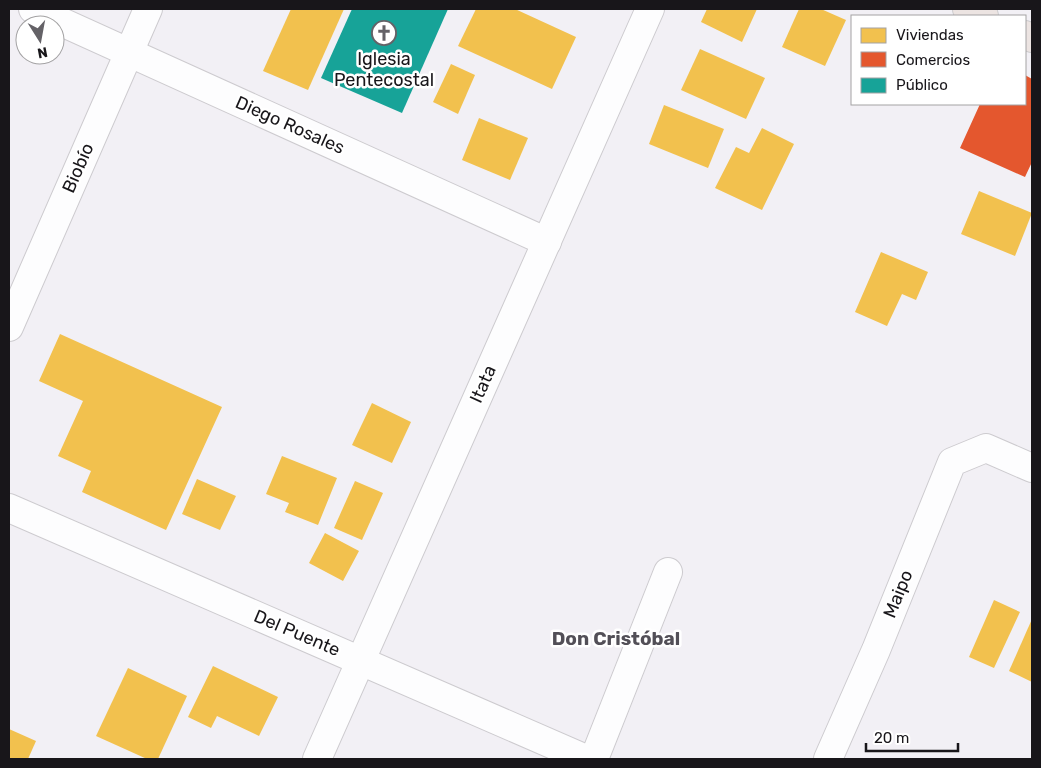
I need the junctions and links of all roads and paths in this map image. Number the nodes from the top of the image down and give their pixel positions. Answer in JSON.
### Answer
{"nodes":[{"id":1,"x":33,"y":9,"type":"edge"},
{"id":2,"x":148,"y":9,"type":"edge"},
{"id":3,"x":650,"y":9,"type":"edge"},
{"id":4,"x":967,"y":9,"type":"edge"},
{"id":5,"x":982,"y":15,"type":"edge"},
{"id":6,"x":129,"y":52,"type":"junction"},
{"id":7,"x":547,"y":242,"type":"junction"},
{"id":8,"x":9,"y":327,"type":"edge"},
{"id":9,"x":1032,"y":468,"type":"edge"},
{"id":10,"x":9,"y":508,"type":"edge"},
{"id":11,"x":668,"y":572,"type":"dead end"},
{"id":12,"x":361,"y":661,"type":"junction"},
{"id":13,"x":317,"y":759,"type":"edge"},
{"id":14,"x":586,"y":759,"type":"edge"},
{"id":15,"x":594,"y":759,"type":"edge"},
{"id":16,"x":828,"y":759,"type":"edge"}],
"edges":[{"from":1,"to":6,"type":"street","name":"Diego Rosales"},
{"from":2,"to":6,"type":"street","name":"Biobío"},
{"from":3,"to":7,"type":"street","name":"Itata"},
{"from":4,"to":5,"type":"main road"},
{"from":6,"to":7,"type":"street","name":"Diego Rosales"},
{"from":6,"to":8,"type":"street","name":"Biobío"},
{"from":7,"to":12,"type":"street","name":"Itata"},
{"from":9,"to":16,"type":"street","name":"Maipo"},
{"from":10,"to":12,"type":"street","name":"Del Puente"},
{"from":11,"to":15,"type":"street"},
{"from":12,"to":13,"type":"street","name":"Itata"},
{"from":12,"to":14,"type":"street","name":"Del Puente"}]}
